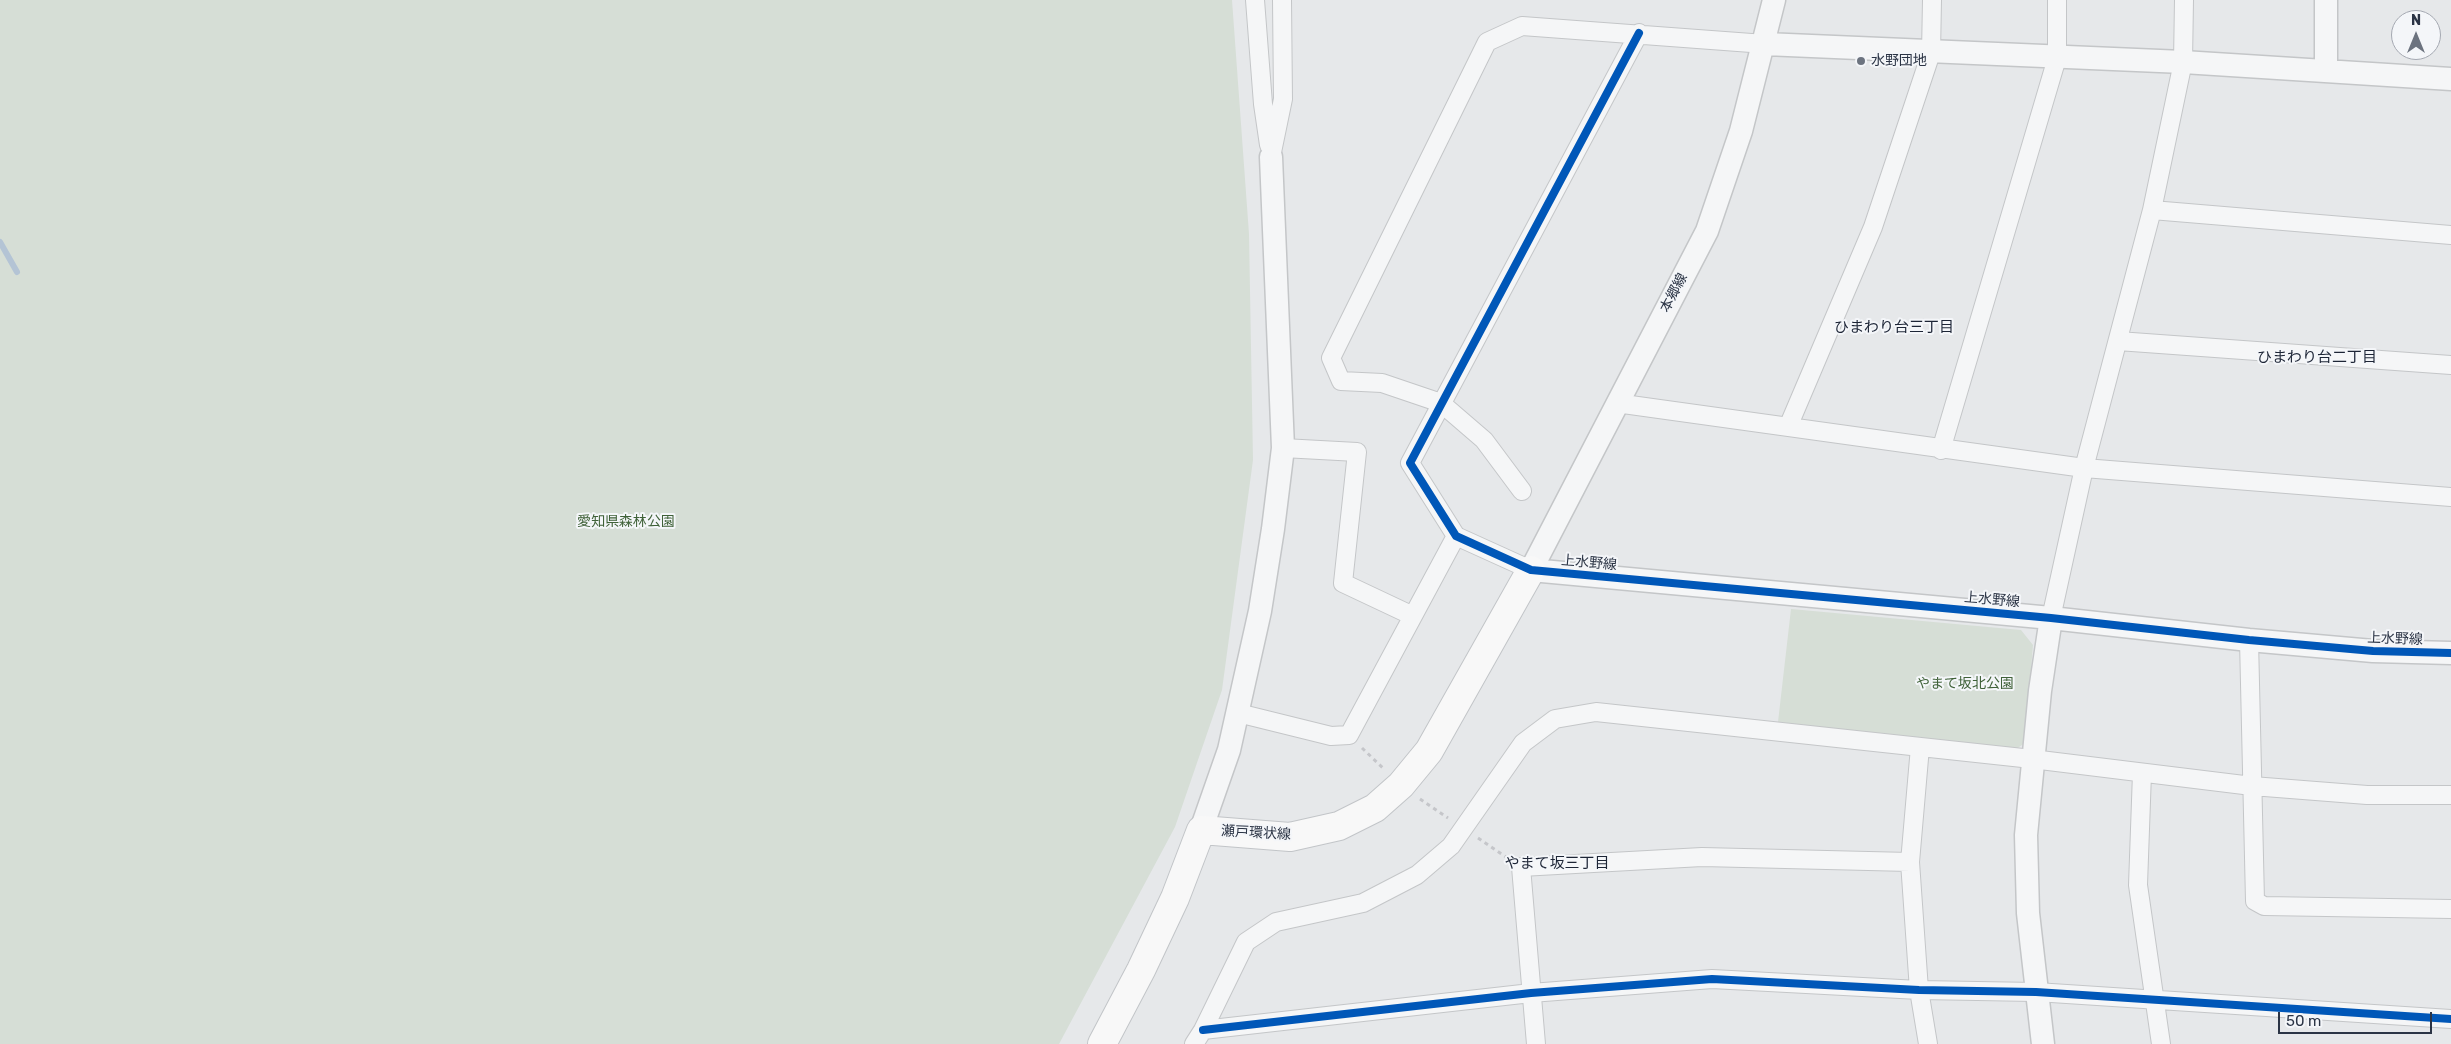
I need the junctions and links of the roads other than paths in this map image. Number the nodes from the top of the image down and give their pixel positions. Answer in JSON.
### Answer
{"nodes":[{"id":1,"x":1255,"y":0,"type":"edge"},
{"id":2,"x":1282,"y":0,"type":"edge"},
{"id":3,"x":1774,"y":0,"type":"edge"},
{"id":4,"x":1932,"y":0,"type":"edge"},
{"id":5,"x":2057,"y":0,"type":"edge"},
{"id":6,"x":2184,"y":0,"type":"edge"},
{"id":7,"x":2326,"y":0,"type":"edge"},
{"id":8,"x":1639,"y":34,"type":"junction"},
{"id":9,"x":1765,"y":44,"type":"junction"},
{"id":10,"x":1931,"y":53,"type":"junction"},
{"id":11,"x":2057,"y":58,"type":"junction"},
{"id":12,"x":2183,"y":62,"type":"junction"},
{"id":13,"x":2326,"y":72,"type":"junction"},
{"id":14,"x":2451,"y":79,"type":"edge"},
{"id":15,"x":1270,"y":157,"type":"junction"},
{"id":16,"x":2152,"y":210,"type":"junction"},
{"id":17,"x":2451,"y":235,"type":"edge"},
{"id":18,"x":2118,"y":341,"type":"junction"},
{"id":19,"x":2451,"y":365,"type":"edge"},
{"id":20,"x":1441,"y":403,"type":"junction"},
{"id":21,"x":1616,"y":403,"type":"junction"},
{"id":22,"x":1788,"y":427,"type":"junction"},
{"id":23,"x":1283,"y":448,"type":"junction"},
{"id":24,"x":1941,"y":450,"type":"junction"},
{"id":25,"x":2084,"y":468,"type":"junction"},
{"id":26,"x":1522,"y":491,"type":"dead end"},
{"id":27,"x":2451,"y":497,"type":"edge"},
{"id":28,"x":1456,"y":536,"type":"junction"},
{"id":29,"x":1531,"y":570,"type":"junction"},
{"id":30,"x":1413,"y":616,"type":"junction"},
{"id":31,"x":2051,"y":618,"type":"junction"},
{"id":32,"x":2249,"y":640,"type":"junction"},
{"id":33,"x":2451,"y":653,"type":"edge"},
{"id":34,"x":1238,"y":713,"type":"junction"},
{"id":35,"x":1920,"y":747,"type":"junction"},
{"id":36,"x":2032,"y":759,"type":"junction"},
{"id":37,"x":2142,"y":773,"type":"junction"},
{"id":38,"x":2252,"y":786,"type":"junction"},
{"id":39,"x":2451,"y":795,"type":"edge"},
{"id":40,"x":1201,"y":830,"type":"junction"},
{"id":41,"x":1910,"y":862,"type":"junction"},
{"id":42,"x":2451,"y":909,"type":"edge"},
{"id":43,"x":1919,"y":990,"type":"junction"},
{"id":44,"x":2036,"y":992,"type":"junction"},
{"id":45,"x":1531,"y":993,"type":"junction"},
{"id":46,"x":2154,"y":1000,"type":"junction"},
{"id":47,"x":2451,"y":1019,"type":"edge"},
{"id":48,"x":1199,"y":1037,"type":"edge"},
{"id":49,"x":1102,"y":1044,"type":"edge"},
{"id":50,"x":1536,"y":1044,"type":"edge"},
{"id":51,"x":1928,"y":1044,"type":"edge"},
{"id":52,"x":2043,"y":1044,"type":"edge"},
{"id":53,"x":2160,"y":1044,"type":"edge"}],
"edges":[{"from":1,"to":15,"type":"street"},
{"from":2,"to":15,"type":"street"},
{"from":3,"to":9,"type":"street","name":"本郷線"},
{"from":4,"to":10,"type":"street"},
{"from":5,"to":11,"type":"street"},
{"from":6,"to":12,"type":"street"},
{"from":7,"to":13,"type":"street"},
{"from":8,"to":9,"type":"street"},
{"from":8,"to":20,"type":"street"},
{"from":8,"to":20,"type":"street"},
{"from":9,"to":10,"type":"street"},
{"from":9,"to":21,"type":"street","name":"本郷線"},
{"from":10,"to":11,"type":"street"},
{"from":10,"to":22,"type":"street"},
{"from":11,"to":12,"type":"street"},
{"from":11,"to":24,"type":"street"},
{"from":12,"to":13,"type":"street"},
{"from":12,"to":16,"type":"street"},
{"from":13,"to":14,"type":"street"},
{"from":15,"to":23,"type":"street"},
{"from":16,"to":17,"type":"street"},
{"from":16,"to":18,"type":"street"},
{"from":18,"to":19,"type":"street"},
{"from":18,"to":25,"type":"street"},
{"from":20,"to":26,"type":"street"},
{"from":20,"to":28,"type":"street"},
{"from":21,"to":22,"type":"street"},
{"from":21,"to":29,"type":"street","name":"本郷線"},
{"from":22,"to":24,"type":"street"},
{"from":23,"to":30,"type":"street"},
{"from":23,"to":34,"type":"street"},
{"from":24,"to":25,"type":"street"},
{"from":25,"to":27,"type":"street"},
{"from":25,"to":31,"type":"street"},
{"from":28,"to":29,"type":"street"},
{"from":28,"to":30,"type":"street"},
{"from":29,"to":31,"type":"street","name":"上水野線"},
{"from":29,"to":40,"type":"main road","name":"瀬戸環状線"},
{"from":30,"to":34,"type":"street"},
{"from":31,"to":32,"type":"street","name":"上水野線"},
{"from":31,"to":36,"type":"street"},
{"from":32,"to":33,"type":"street","name":"上水野線"},
{"from":32,"to":38,"type":"street"},
{"from":34,"to":40,"type":"street"},
{"from":35,"to":36,"type":"street"},
{"from":35,"to":41,"type":"street"},
{"from":35,"to":48,"type":"street"},
{"from":36,"to":37,"type":"street"},
{"from":36,"to":44,"type":"street"},
{"from":37,"to":38,"type":"street"},
{"from":37,"to":46,"type":"street"},
{"from":38,"to":39,"type":"street"},
{"from":38,"to":42,"type":"street"},
{"from":40,"to":49,"type":"main road","name":"瀬戸環状線"},
{"from":41,"to":43,"type":"street"},
{"from":41,"to":45,"type":"street"},
{"from":43,"to":44,"type":"street"},
{"from":43,"to":45,"type":"street"},
{"from":43,"to":51,"type":"street"},
{"from":44,"to":46,"type":"street"},
{"from":44,"to":52,"type":"street"},
{"from":45,"to":48,"type":"street"},
{"from":45,"to":50,"type":"street"},
{"from":46,"to":47,"type":"street"},
{"from":46,"to":53,"type":"street"}]}
